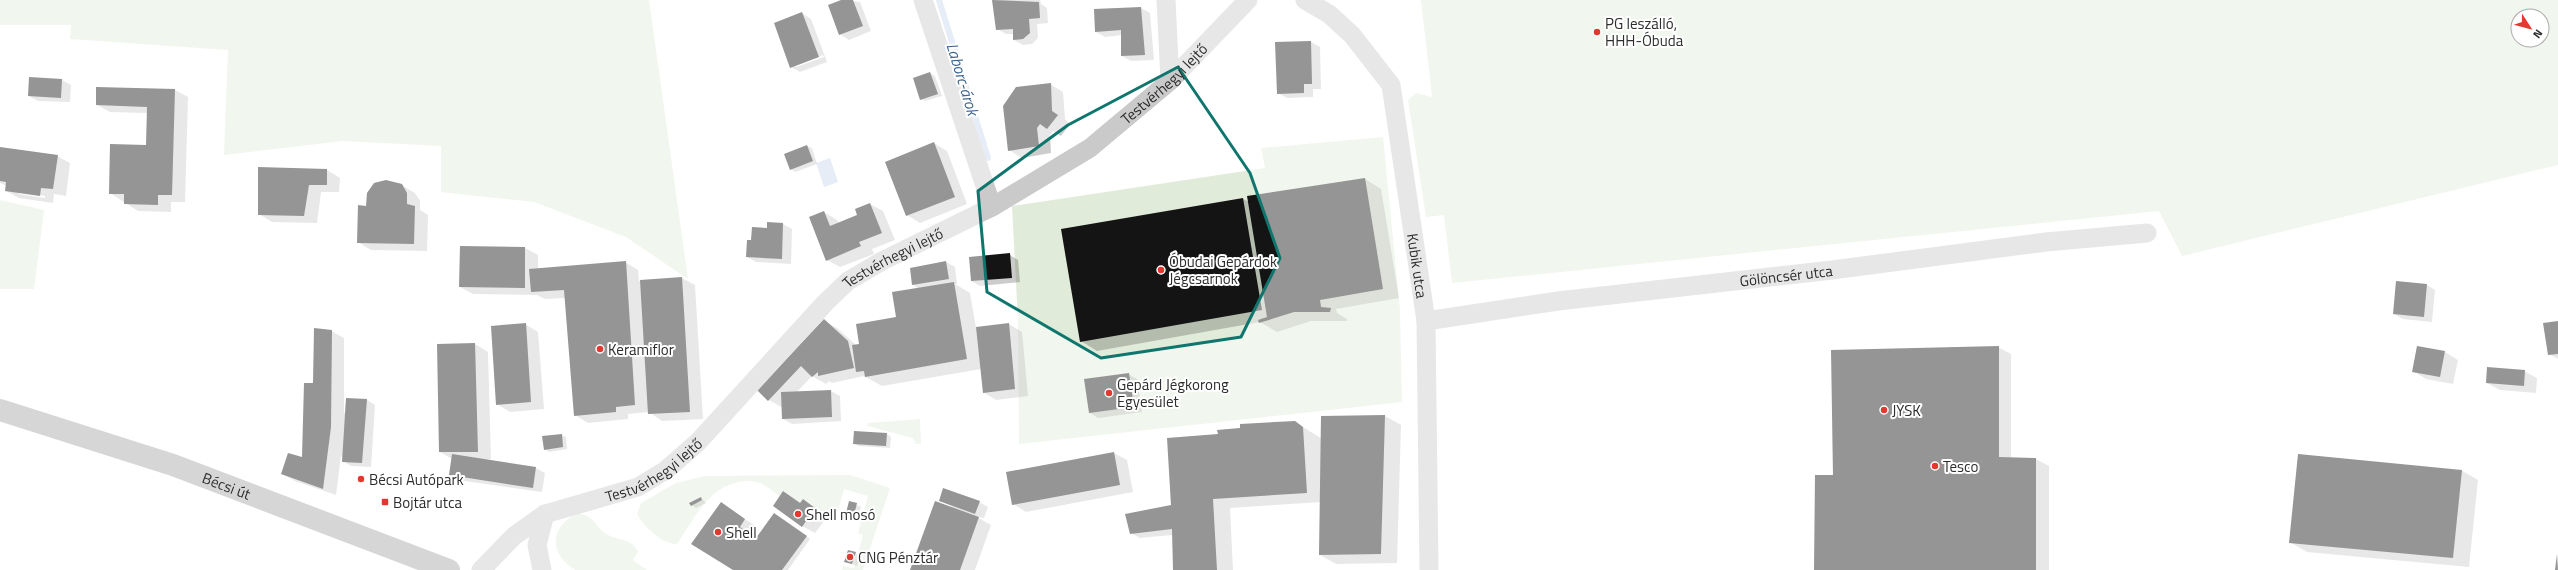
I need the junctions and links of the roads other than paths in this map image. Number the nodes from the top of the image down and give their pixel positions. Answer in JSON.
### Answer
{"nodes":[{"id":1,"x":923,"y":0,"type":"edge"},
{"id":2,"x":1166,"y":0,"type":"edge"},
{"id":3,"x":1248,"y":0,"type":"edge"},
{"id":4,"x":1305,"y":0,"type":"edge"},
{"id":5,"x":1170,"y":81,"type":"junction"},
{"id":6,"x":992,"y":207,"type":"junction"},
{"id":7,"x":2147,"y":233,"type":"dead end"},
{"id":8,"x":1426,"y":321,"type":"junction"},
{"id":9,"x":0,"y":410,"type":"edge"},
{"id":10,"x":545,"y":514,"type":"junction"},
{"id":11,"x":449,"y":570,"type":"edge"},
{"id":12,"x":481,"y":570,"type":"edge"},
{"id":13,"x":542,"y":570,"type":"edge"},
{"id":14,"x":1429,"y":570,"type":"edge"}],
"edges":[{"from":1,"to":6,"type":"street"},
{"from":2,"to":5,"type":"street"},
{"from":3,"to":5,"type":"street","name":"Testvérhegyi lejtő"},
{"from":4,"to":8,"type":"street","name":"Kubik utca"},
{"from":5,"to":6,"type":"street","name":"Testvérhegyi lejtő"},
{"from":6,"to":10,"type":"street","name":"Testvérhegyi lejtő"},
{"from":7,"to":8,"type":"street","name":"Gölöncsér utca"},
{"from":8,"to":14,"type":"street","name":"Kubik utca"},
{"from":9,"to":11,"type":"main road","name":"Bécsi út"},
{"from":10,"to":12,"type":"street","name":"Testvérhegyi lejtő"},
{"from":10,"to":13,"type":"street"}]}
